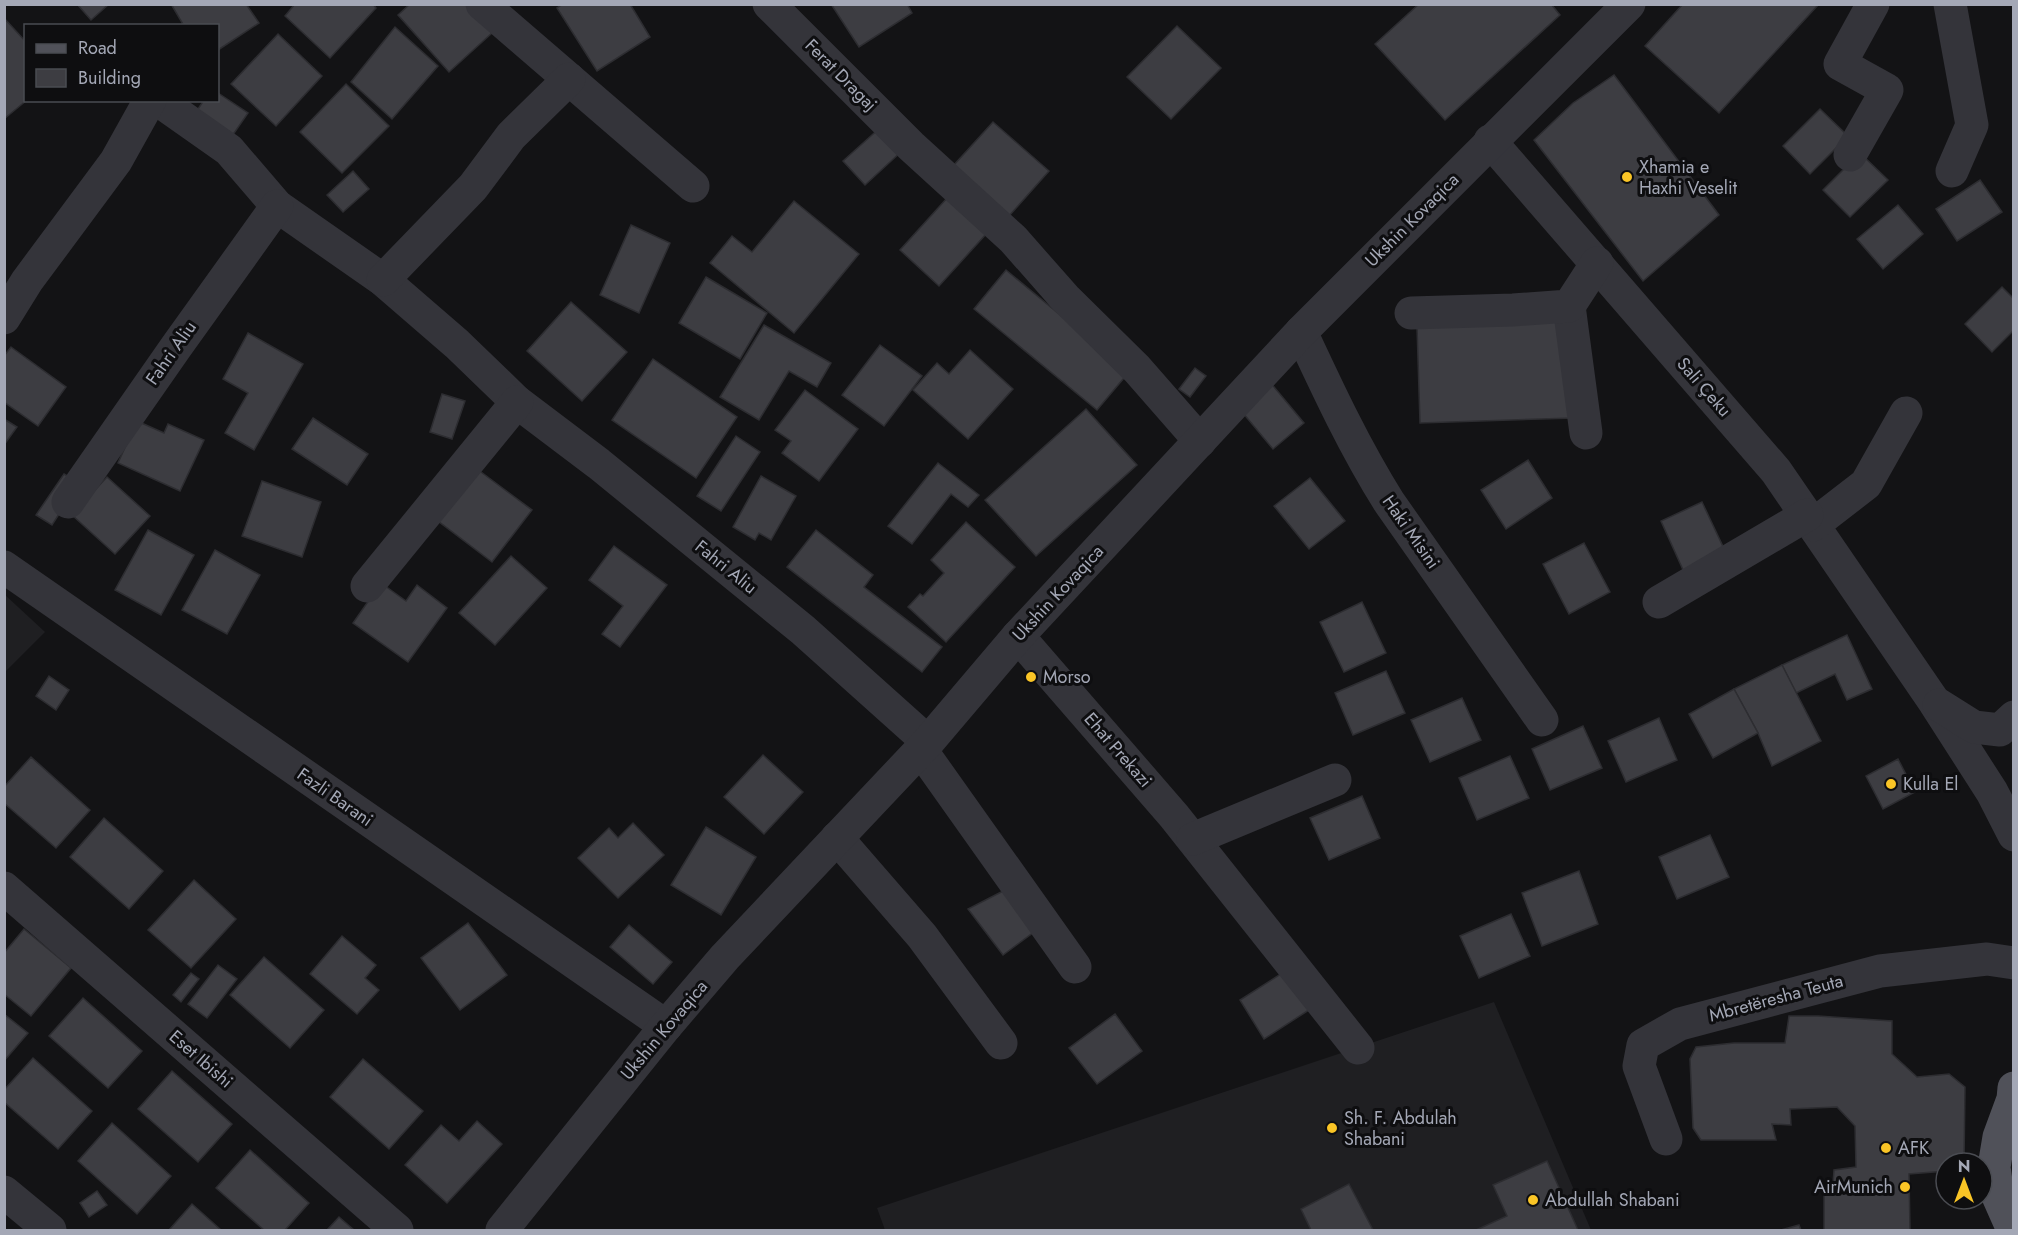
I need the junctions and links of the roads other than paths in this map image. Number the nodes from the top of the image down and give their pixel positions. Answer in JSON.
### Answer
{"nodes":[{"id":1,"x":482,"y":4,"type":"edge"},
{"id":2,"x":769,"y":4,"type":"edge"},
{"id":3,"x":1629,"y":4,"type":"edge"},
{"id":4,"x":1873,"y":4,"type":"edge"},
{"id":5,"x":1950,"y":4,"type":"edge"},
{"id":6,"x":569,"y":79,"type":"junction"},
{"id":7,"x":149,"y":102,"type":"edge"},
{"id":8,"x":161,"y":102,"type":"edge"},
{"id":9,"x":1490,"y":141,"type":"junction"},
{"id":10,"x":1850,"y":155,"type":"dead end"},
{"id":11,"x":1952,"y":171,"type":"dead end"},
{"id":12,"x":693,"y":186,"type":"dead end"},
{"id":13,"x":277,"y":207,"type":"junction"},
{"id":14,"x":1597,"y":263,"type":"junction"},
{"id":15,"x":383,"y":280,"type":"junction"},
{"id":16,"x":1569,"y":306,"type":"junction"},
{"id":17,"x":1411,"y":313,"type":"dead end"},
{"id":18,"x":4,"y":318,"type":"edge"},
{"id":19,"x":1301,"y":332,"type":"junction"},
{"id":20,"x":517,"y":402,"type":"junction"},
{"id":21,"x":1906,"y":413,"type":"dead end"},
{"id":22,"x":1586,"y":433,"type":"dead end"},
{"id":23,"x":1200,"y":441,"type":"junction"},
{"id":24,"x":68,"y":502,"type":"dead end"},
{"id":25,"x":1810,"y":520,"type":"junction"},
{"id":26,"x":4,"y":567,"type":"edge"},
{"id":27,"x":367,"y":586,"type":"dead end"},
{"id":28,"x":1659,"y":602,"type":"dead end"},
{"id":29,"x":1018,"y":636,"type":"junction"},
{"id":30,"x":1935,"y":703,"type":"junction"},
{"id":31,"x":2013,"y":717,"type":"edge"},
{"id":32,"x":1542,"y":720,"type":"dead end"},
{"id":33,"x":925,"y":746,"type":"junction"},
{"id":34,"x":1335,"y":780,"type":"dead end"},
{"id":35,"x":2013,"y":836,"type":"edge"},
{"id":36,"x":837,"y":838,"type":"junction"},
{"id":37,"x":1193,"y":839,"type":"junction"},
{"id":38,"x":4,"y":888,"type":"edge"},
{"id":39,"x":2013,"y":963,"type":"edge"},
{"id":40,"x":1075,"y":967,"type":"dead end"},
{"id":41,"x":666,"y":1026,"type":"junction"},
{"id":42,"x":1001,"y":1043,"type":"dead end"},
{"id":43,"x":1358,"y":1048,"type":"dead end"},
{"id":44,"x":2013,"y":1088,"type":"edge"},
{"id":45,"x":1666,"y":1139,"type":"dead end"},
{"id":46,"x":4,"y":1192,"type":"edge"},
{"id":47,"x":513,"y":1227,"type":"edge"},
{"id":48,"x":50,"y":1230,"type":"edge"},
{"id":49,"x":397,"y":1230,"type":"edge"},
{"id":50,"x":2013,"y":1230,"type":"edge"}],
"edges":[{"from":1,"to":6,"type":"street"},
{"from":2,"to":23,"type":"street","name":"Ferat Dragaj"},
{"from":3,"to":9,"type":"street","name":"Ukshin Kovaqica"},
{"from":4,"to":10,"type":"street"},
{"from":5,"to":11,"type":"street"},
{"from":6,"to":12,"type":"street"},
{"from":6,"to":15,"type":"street"},
{"from":7,"to":18,"type":"street"},
{"from":8,"to":13,"type":"street","name":"Fahri Aliu"},
{"from":9,"to":14,"type":"street","name":"Sali Çeku"},
{"from":9,"to":19,"type":"street","name":"Ukshin Kovaqica"},
{"from":13,"to":15,"type":"street","name":"Fahri Aliu"},
{"from":13,"to":24,"type":"street","name":"Fahri Aliu"},
{"from":14,"to":16,"type":"street"},
{"from":14,"to":25,"type":"street","name":"Sali Çeku"},
{"from":15,"to":20,"type":"street","name":"Fahri Aliu"},
{"from":16,"to":17,"type":"street"},
{"from":16,"to":22,"type":"street"},
{"from":19,"to":23,"type":"street","name":"Ukshin Kovaqica"},
{"from":19,"to":32,"type":"street","name":"Haki Misini"},
{"from":20,"to":27,"type":"street"},
{"from":20,"to":33,"type":"street","name":"Fahri Aliu"},
{"from":21,"to":25,"type":"street"},
{"from":23,"to":29,"type":"street","name":"Ukshin Kovaqica"},
{"from":25,"to":28,"type":"street"},
{"from":25,"to":30,"type":"street","name":"Sali Çeku"},
{"from":26,"to":41,"type":"street","name":"Fazli Barani"},
{"from":29,"to":33,"type":"street","name":"Ukshin Kovaqica"},
{"from":29,"to":37,"type":"street","name":"Ehat Prekazi"},
{"from":30,"to":31,"type":"street","name":"Sali Çeku"},
{"from":30,"to":35,"type":"street","name":"Sali Çeku"},
{"from":33,"to":36,"type":"street","name":"Ukshin Kovaqica"},
{"from":33,"to":40,"type":"street"},
{"from":34,"to":37,"type":"street"},
{"from":36,"to":41,"type":"street","name":"Ukshin Kovaqica"},
{"from":36,"to":42,"type":"street"},
{"from":37,"to":43,"type":"street","name":"Ehat Prekazi"},
{"from":38,"to":49,"type":"street","name":"Eset Ibishi"},
{"from":39,"to":45,"type":"street","name":"Mbretëresha Teuta"},
{"from":41,"to":47,"type":"street","name":"Ukshin Kovaqica"},
{"from":44,"to":50,"type":"main road"},
{"from":46,"to":48,"type":"street"}]}
